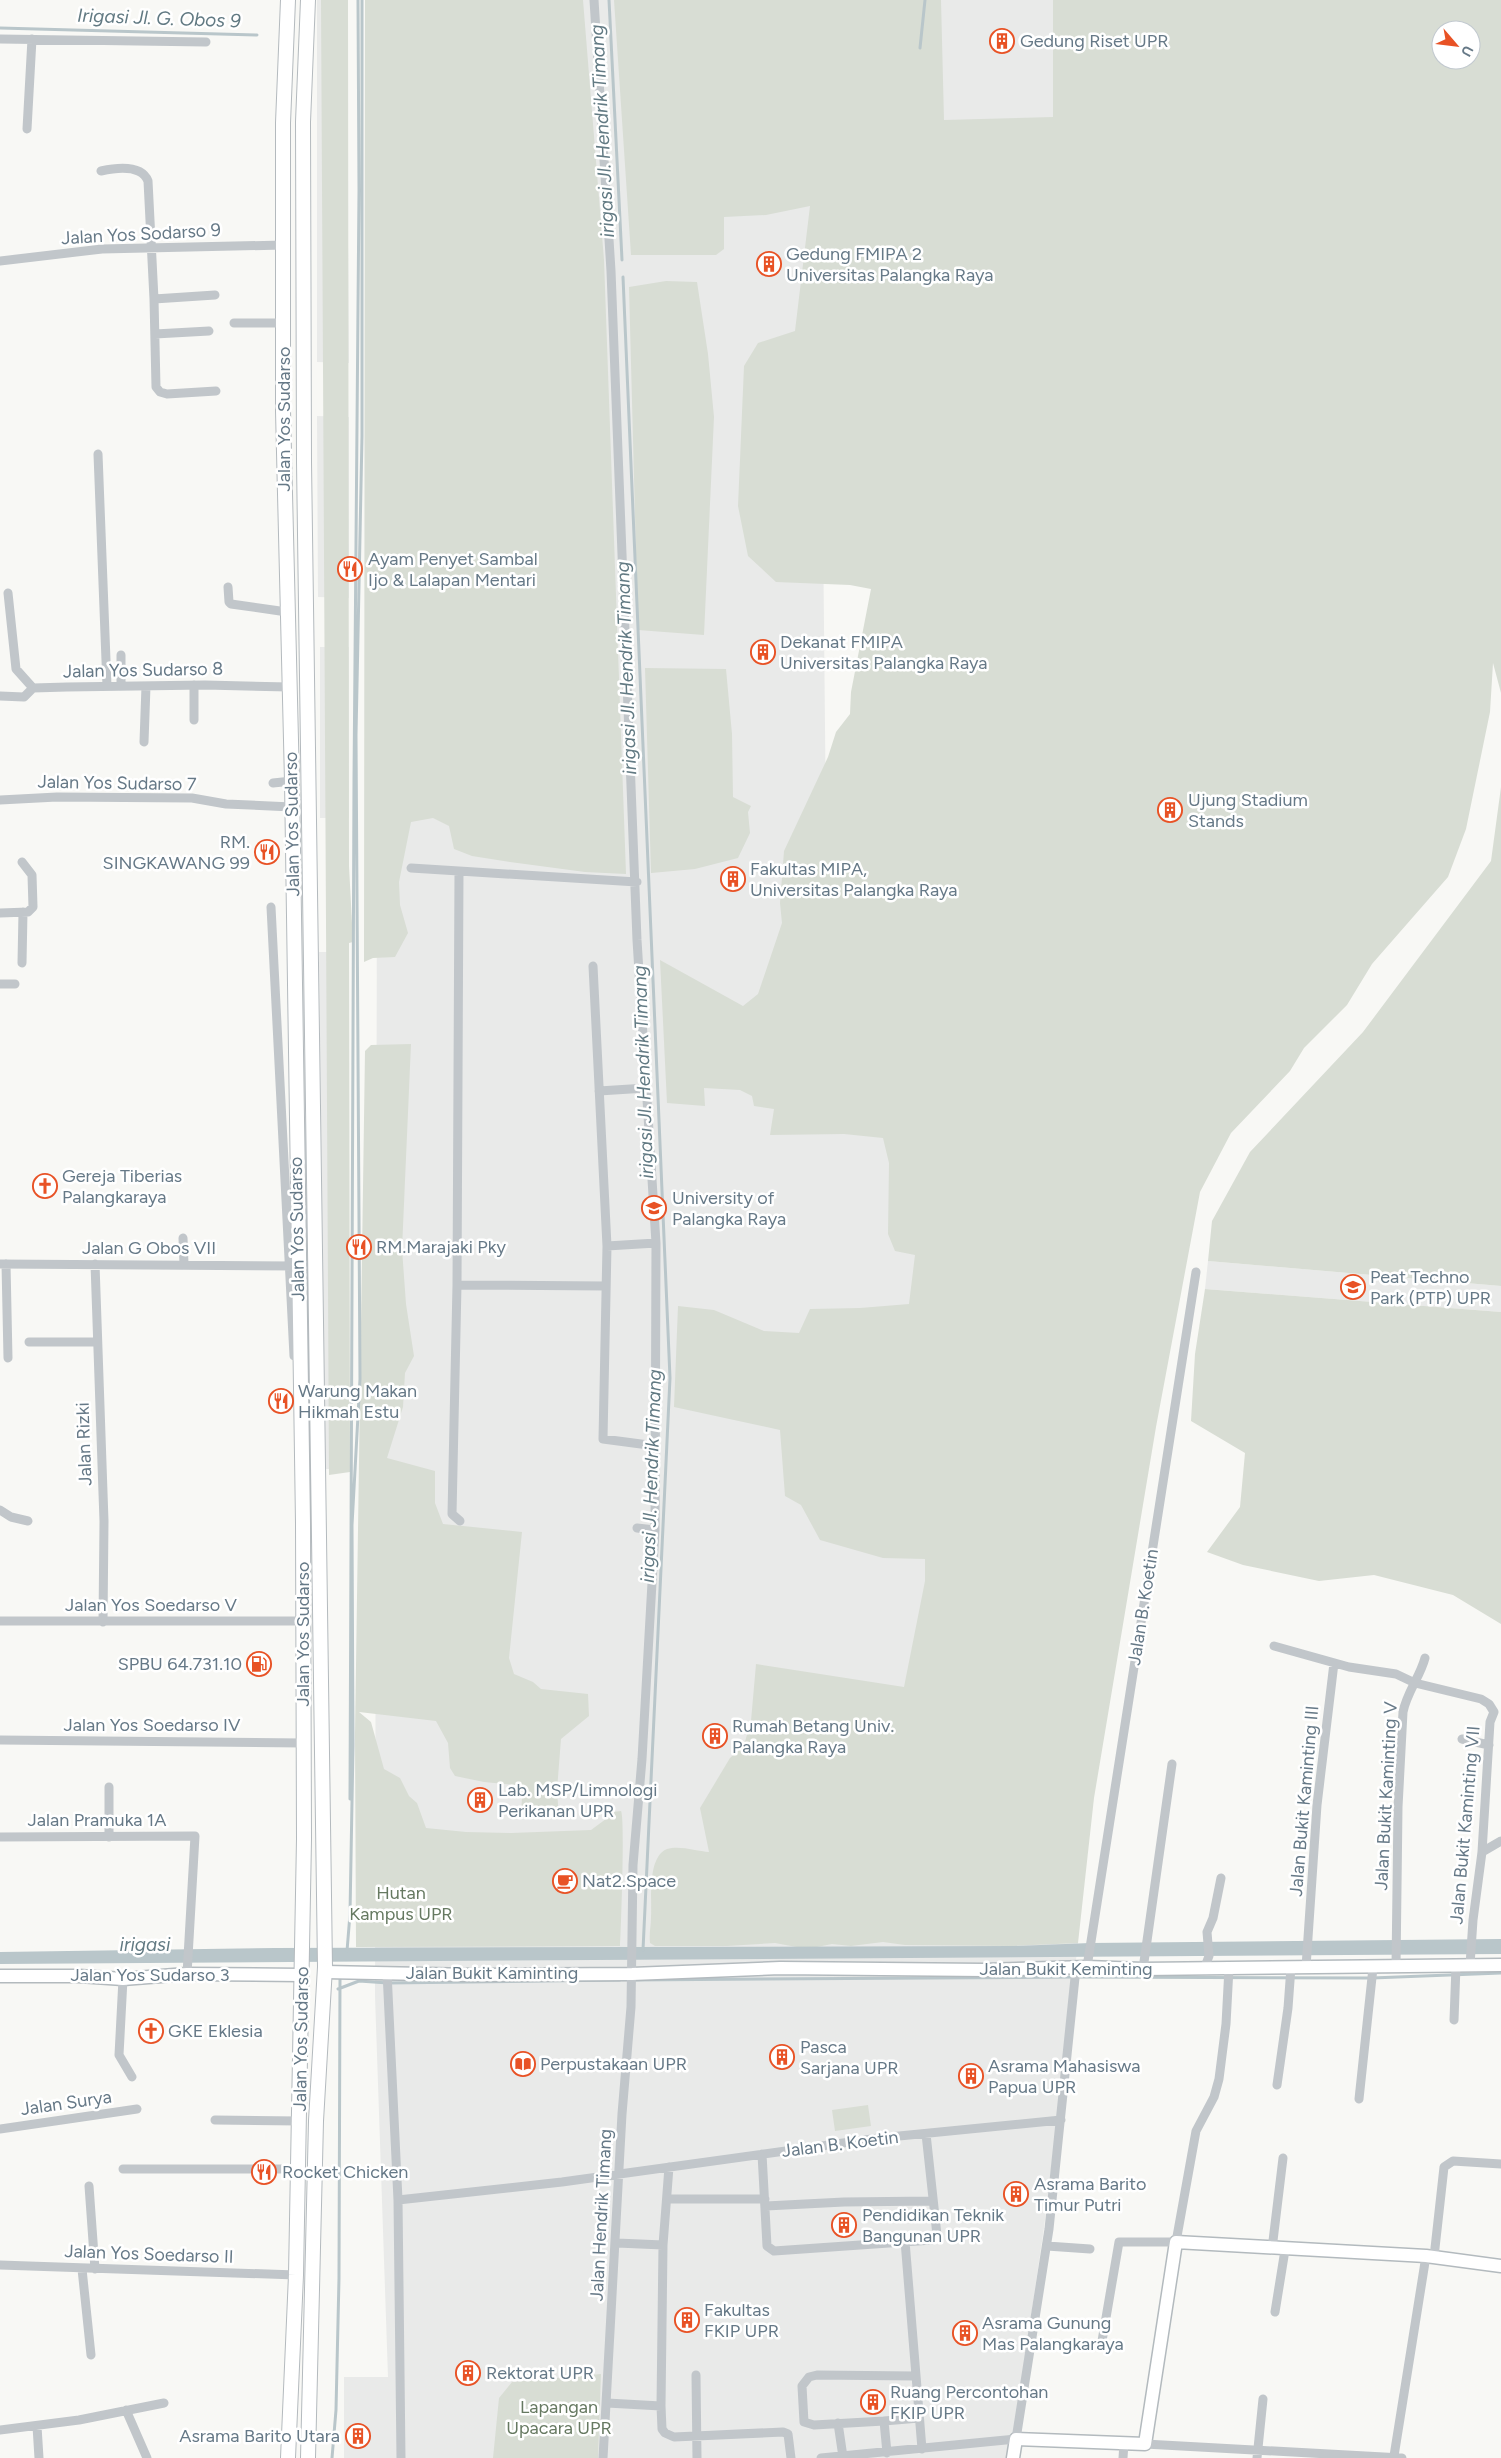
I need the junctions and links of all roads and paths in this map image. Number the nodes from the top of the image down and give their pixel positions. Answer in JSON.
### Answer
{"nodes":[{"id":1,"x":288,"y":0,"type":"edge"},
{"id":2,"x":308,"y":0,"type":"edge"},
{"id":3,"x":594,"y":0,"type":"edge"},
{"id":4,"x":0,"y":39,"type":"edge"},
{"id":5,"x":32,"y":39,"type":"junction"},
{"id":6,"x":206,"y":42,"type":"dead end"},
{"id":7,"x":27,"y":129,"type":"dead end"},
{"id":8,"x":101,"y":170,"type":"dead end"},
{"id":9,"x":283,"y":245,"type":"junction"},
{"id":10,"x":151,"y":248,"type":"junction"},
{"id":11,"x":0,"y":261,"type":"edge"},
{"id":12,"x":215,"y":295,"type":"dead end"},
{"id":13,"x":154,"y":299,"type":"junction"},
{"id":14,"x":234,"y":323,"type":"dead end"},
{"id":15,"x":284,"y":323,"type":"junction"},
{"id":16,"x":209,"y":332,"type":"dead end"},
{"id":17,"x":155,"y":334,"type":"junction"},
{"id":18,"x":216,"y":391,"type":"dead end"},
{"id":19,"x":98,"y":454,"type":"dead end"},
{"id":20,"x":286,"y":462,"type":"junction"},
{"id":21,"x":304,"y":462,"type":"junction"},
{"id":22,"x":228,"y":587,"type":"dead end"},
{"id":23,"x":8,"y":593,"type":"dead end"},
{"id":24,"x":287,"y":612,"type":"junction"},
{"id":25,"x":121,"y":655,"type":"dead end"},
{"id":26,"x":194,"y":685,"type":"junction"},
{"id":27,"x":107,"y":686,"type":"junction"},
{"id":28,"x":122,"y":686,"type":"junction"},
{"id":29,"x":146,"y":686,"type":"junction"},
{"id":30,"x":289,"y":687,"type":"junction"},
{"id":31,"x":33,"y":688,"type":"junction"},
{"id":32,"x":0,"y":696,"type":"edge"},
{"id":33,"x":194,"y":720,"type":"dead end"},
{"id":34,"x":144,"y":742,"type":"dead end"},
{"id":35,"x":292,"y":781,"type":"junction"},
{"id":36,"x":273,"y":783,"type":"dead end"},
{"id":37,"x":0,"y":800,"type":"edge"},
{"id":38,"x":292,"y":807,"type":"junction"},
{"id":39,"x":22,"y":862,"type":"dead end"},
{"id":40,"x":411,"y":868,"type":"dead end"},
{"id":41,"x":459,"y":870,"type":"junction"},
{"id":42,"x":637,"y":882,"type":"junction"},
{"id":43,"x":271,"y":907,"type":"dead end"},
{"id":44,"x":23,"y":912,"type":"junction"},
{"id":45,"x":0,"y":913,"type":"edge"},
{"id":46,"x":22,"y":962,"type":"dead end"},
{"id":47,"x":593,"y":966,"type":"dead end"},
{"id":48,"x":0,"y":984,"type":"edge"},
{"id":49,"x":15,"y":984,"type":"dead end"},
{"id":50,"x":312,"y":1037,"type":"junction"},
{"id":51,"x":295,"y":1038,"type":"junction"},
{"id":52,"x":646,"y":1088,"type":"junction"},
{"id":53,"x":599,"y":1090,"type":"junction"},
{"id":54,"x":184,"y":1238,"type":"dead end"},
{"id":55,"x":656,"y":1243,"type":"junction"},
{"id":56,"x":607,"y":1246,"type":"junction"},
{"id":57,"x":3,"y":1264,"type":"edge"},
{"id":58,"x":95,"y":1264,"type":"junction"},
{"id":59,"x":184,"y":1264,"type":"junction"},
{"id":60,"x":297,"y":1266,"type":"junction"},
{"id":61,"x":1196,"y":1272,"type":"dead end"},
{"id":62,"x":458,"y":1285,"type":"junction"},
{"id":63,"x":606,"y":1286,"type":"junction"},
{"id":64,"x":29,"y":1342,"type":"dead end"},
{"id":65,"x":96,"y":1342,"type":"junction"},
{"id":66,"x":8,"y":1358,"type":"dead end"},
{"id":67,"x":656,"y":1446,"type":"junction"},
{"id":68,"x":302,"y":1485,"type":"junction"},
{"id":69,"x":320,"y":1486,"type":"junction"},
{"id":70,"x":0,"y":1510,"type":"edge"},
{"id":71,"x":28,"y":1521,"type":"dead end"},
{"id":72,"x":460,"y":1521,"type":"dead end"},
{"id":73,"x":302,"y":1523,"type":"junction"},
{"id":74,"x":637,"y":1528,"type":"dead end"},
{"id":75,"x":654,"y":1530,"type":"junction"},
{"id":76,"x":0,"y":1621,"type":"edge"},
{"id":77,"x":303,"y":1621,"type":"junction"},
{"id":78,"x":103,"y":1622,"type":"junction"},
{"id":79,"x":1274,"y":1646,"type":"dead end"},
{"id":80,"x":1425,"y":1658,"type":"dead end"},
{"id":81,"x":1334,"y":1663,"type":"junction"},
{"id":82,"x":1415,"y":1683,"type":"junction"},
{"id":83,"x":1462,"y":1739,"type":"dead end"},
{"id":84,"x":0,"y":1740,"type":"edge"},
{"id":85,"x":303,"y":1742,"type":"junction"},
{"id":86,"x":1489,"y":1745,"type":"junction"},
{"id":87,"x":1172,"y":1764,"type":"dead end"},
{"id":88,"x":109,"y":1787,"type":"dead end"},
{"id":89,"x":304,"y":1802,"type":"junction"},
{"id":90,"x":323,"y":1802,"type":"junction"},
{"id":91,"x":0,"y":1837,"type":"edge"},
{"id":92,"x":109,"y":1837,"type":"junction"},
{"id":93,"x":1501,"y":1841,"type":"edge"},
{"id":94,"x":1482,"y":1852,"type":"junction"},
{"id":95,"x":1221,"y":1878,"type":"dead end"},
{"id":96,"x":1470,"y":1960,"type":"junction"},
{"id":97,"x":1396,"y":1961,"type":"junction"},
{"id":98,"x":1306,"y":1962,"type":"junction"},
{"id":99,"x":1144,"y":1963,"type":"junction"},
{"id":100,"x":1084,"y":1964,"type":"junction"},
{"id":101,"x":1501,"y":1965,"type":"edge"},
{"id":102,"x":1456,"y":1966,"type":"junction"},
{"id":103,"x":1291,"y":1967,"type":"junction"},
{"id":104,"x":1229,"y":1968,"type":"junction"},
{"id":105,"x":1373,"y":1968,"type":"junction"},
{"id":106,"x":187,"y":1969,"type":"junction"},
{"id":107,"x":631,"y":1969,"type":"junction"},
{"id":108,"x":1204,"y":1969,"type":"junction"},
{"id":109,"x":328,"y":1970,"type":"junction"},
{"id":110,"x":302,"y":1971,"type":"junction"},
{"id":111,"x":388,"y":1972,"type":"junction"},
{"id":112,"x":0,"y":1976,"type":"edge"},
{"id":113,"x":123,"y":1979,"type":"junction"},
{"id":114,"x":1454,"y":2020,"type":"dead end"},
{"id":115,"x":132,"y":2077,"type":"dead end"},
{"id":116,"x":1277,"y":2085,"type":"dead end"},
{"id":117,"x":1358,"y":2099,"type":"dead end"},
{"id":118,"x":137,"y":2109,"type":"dead end"},
{"id":119,"x":215,"y":2120,"type":"dead end"},
{"id":120,"x":1061,"y":2120,"type":"junction"},
{"id":121,"x":299,"y":2121,"type":"junction"},
{"id":122,"x":316,"y":2121,"type":"junction"},
{"id":123,"x":0,"y":2129,"type":"edge"},
{"id":124,"x":926,"y":2134,"type":"junction"},
{"id":125,"x":762,"y":2154,"type":"junction"},
{"id":126,"x":1283,"y":2158,"type":"dead end"},
{"id":127,"x":1501,"y":2164,"type":"edge"},
{"id":128,"x":669,"y":2167,"type":"junction"},
{"id":129,"x":124,"y":2169,"type":"dead end"},
{"id":130,"x":297,"y":2169,"type":"junction"},
{"id":131,"x":620,"y":2174,"type":"junction"},
{"id":132,"x":89,"y":2186,"type":"dead end"},
{"id":133,"x":667,"y":2199,"type":"junction"},
{"id":134,"x":398,"y":2200,"type":"junction"},
{"id":135,"x":932,"y":2201,"type":"junction"},
{"id":136,"x":765,"y":2202,"type":"junction"},
{"id":137,"x":905,"y":2241,"type":"junction"},
{"id":138,"x":1176,"y":2242,"type":"junction"},
{"id":139,"x":616,"y":2243,"type":"junction"},
{"id":140,"x":663,"y":2245,"type":"junction"},
{"id":141,"x":1047,"y":2246,"type":"junction"},
{"id":142,"x":1090,"y":2249,"type":"dead end"},
{"id":143,"x":1272,"y":2249,"type":"junction"},
{"id":144,"x":1285,"y":2250,"type":"junction"},
{"id":145,"x":1430,"y":2256,"type":"junction"},
{"id":146,"x":0,"y":2265,"type":"edge"},
{"id":147,"x":1501,"y":2266,"type":"edge"},
{"id":148,"x":82,"y":2269,"type":"junction"},
{"id":149,"x":95,"y":2270,"type":"junction"},
{"id":150,"x":296,"y":2275,"type":"junction"},
{"id":151,"x":1275,"y":2312,"type":"dead end"},
{"id":152,"x":1102,"y":2341,"type":"dead end"},
{"id":153,"x":91,"y":2355,"type":"dead end"},
{"id":154,"x":696,"y":2375,"type":"dead end"},
{"id":155,"x":915,"y":2376,"type":"junction"},
{"id":156,"x":1263,"y":2400,"type":"dead end"},
{"id":157,"x":164,"y":2403,"type":"dead end"},
{"id":158,"x":607,"y":2403,"type":"junction"},
{"id":159,"x":661,"y":2406,"type":"junction"},
{"id":160,"x":126,"y":2410,"type":"junction"},
{"id":161,"x":919,"y":2418,"type":"junction"},
{"id":162,"x":884,"y":2421,"type":"junction"},
{"id":163,"x":838,"y":2423,"type":"junction"},
{"id":164,"x":37,"y":2426,"type":"junction"},
{"id":165,"x":0,"y":2430,"type":"edge"},
{"id":166,"x":696,"y":2436,"type":"junction"},
{"id":167,"x":1016,"y":2439,"type":"junction"},
{"id":168,"x":1124,"y":2443,"type":"junction"},
{"id":169,"x":1145,"y":2444,"type":"junction"},
{"id":170,"x":922,"y":2449,"type":"junction"},
{"id":171,"x":887,"y":2453,"type":"junction"},
{"id":172,"x":1258,"y":2454,"type":"edge"},
{"id":173,"x":843,"y":2457,"type":"junction"},
{"id":174,"x":1352,"y":2457,"type":"edge"},
{"id":175,"x":1398,"y":2457,"type":"edge"},
{"id":176,"x":39,"y":2458,"type":"edge"},
{"id":177,"x":147,"y":2458,"type":"edge"},
{"id":178,"x":288,"y":2458,"type":"edge"},
{"id":179,"x":308,"y":2458,"type":"edge"},
{"id":180,"x":402,"y":2458,"type":"edge"},
{"id":181,"x":603,"y":2458,"type":"edge"},
{"id":182,"x":697,"y":2458,"type":"edge"},
{"id":183,"x":791,"y":2458,"type":"edge"},
{"id":184,"x":822,"y":2458,"type":"edge"},
{"id":185,"x":1013,"y":2458,"type":"edge"},
{"id":186,"x":1122,"y":2458,"type":"edge"}],
"edges":[{"from":1,"to":9,"type":"main road","name":"Jalan Yos Sudarso"},
{"from":2,"to":21,"type":"main road","name":"Jalan Yos Sudarso"},
{"from":3,"to":42,"type":"street"},
{"from":4,"to":5,"type":"street"},
{"from":5,"to":6,"type":"street"},
{"from":5,"to":7,"type":"street"},
{"from":8,"to":10,"type":"street"},
{"from":9,"to":10,"type":"street","name":"Jalan Yos Sodarso 9"},
{"from":9,"to":15,"type":"main road","name":"Jalan Yos Sudarso"},
{"from":10,"to":11,"type":"street","name":"Jalan Yos Sodarso 9"},
{"from":10,"to":13,"type":"street"},
{"from":12,"to":13,"type":"street"},
{"from":13,"to":17,"type":"street"},
{"from":14,"to":15,"type":"street"},
{"from":15,"to":20,"type":"main road","name":"Jalan Yos Sudarso"},
{"from":16,"to":17,"type":"street"},
{"from":17,"to":18,"type":"street"},
{"from":19,"to":27,"type":"street"},
{"from":20,"to":21,"type":"main road"},
{"from":20,"to":24,"type":"main road","name":"Jalan Yos Sudarso"},
{"from":21,"to":50,"type":"main road","name":"Jalan Yos Sudarso"},
{"from":22,"to":24,"type":"street"},
{"from":23,"to":31,"type":"street"},
{"from":24,"to":30,"type":"main road","name":"Jalan Yos Sudarso"},
{"from":25,"to":28,"type":"street"},
{"from":26,"to":29,"type":"street","name":"Jalan Yos Sudarso 8"},
{"from":26,"to":30,"type":"street","name":"Jalan Yos Sudarso 8"},
{"from":26,"to":33,"type":"street"},
{"from":27,"to":28,"type":"street","name":"Jalan Yos Sudarso 8"},
{"from":27,"to":31,"type":"street","name":"Jalan Yos Sudarso 8"},
{"from":28,"to":29,"type":"street","name":"Jalan Yos Sudarso 8"},
{"from":29,"to":34,"type":"street"},
{"from":30,"to":35,"type":"main road","name":"Jalan Yos Sudarso"},
{"from":31,"to":32,"type":"street","name":"Jalan Yos Sudarso 8"},
{"from":35,"to":36,"type":"street"},
{"from":35,"to":38,"type":"main road","name":"Jalan Yos Sudarso"},
{"from":37,"to":38,"type":"street","name":"Jalan Yos Sudarso 7"},
{"from":38,"to":51,"type":"main road","name":"Jalan Yos Sudarso"},
{"from":39,"to":44,"type":"street"},
{"from":40,"to":41,"type":"street"},
{"from":41,"to":42,"type":"street"},
{"from":41,"to":62,"type":"street"},
{"from":42,"to":52,"type":"street"},
{"from":43,"to":73,"type":"street"},
{"from":44,"to":45,"type":"street"},
{"from":44,"to":46,"type":"street"},
{"from":47,"to":53,"type":"street"},
{"from":48,"to":49,"type":"street"},
{"from":50,"to":51,"type":"main road"},
{"from":50,"to":69,"type":"main road","name":"Jalan Yos Sudarso"},
{"from":51,"to":60,"type":"main road","name":"Jalan Yos Sudarso"},
{"from":52,"to":53,"type":"street"},
{"from":52,"to":55,"type":"street"},
{"from":53,"to":56,"type":"street"},
{"from":54,"to":59,"type":"street"},
{"from":55,"to":56,"type":"street"},
{"from":55,"to":67,"type":"street"},
{"from":56,"to":63,"type":"street"},
{"from":57,"to":58,"type":"street","name":"Jalan G Obos VII"},
{"from":57,"to":66,"type":"street"},
{"from":58,"to":59,"type":"street","name":"Jalan G Obos VII"},
{"from":58,"to":65,"type":"street","name":"Jalan Rizki"},
{"from":59,"to":60,"type":"street","name":"Jalan G Obos VII"},
{"from":60,"to":68,"type":"main road","name":"Jalan Yos Sudarso"},
{"from":61,"to":100,"type":"street","name":"Jalan B. Koetin"},
{"from":62,"to":63,"type":"street"},
{"from":62,"to":72,"type":"street"},
{"from":63,"to":67,"type":"street"},
{"from":64,"to":65,"type":"street"},
{"from":65,"to":78,"type":"street","name":"Jalan Rizki"},
{"from":67,"to":75,"type":"street"},
{"from":68,"to":69,"type":"main road"},
{"from":68,"to":73,"type":"main road","name":"Jalan Yos Sudarso"},
{"from":69,"to":90,"type":"main road","name":"Jalan Yos Sudarso"},
{"from":70,"to":71,"type":"street"},
{"from":73,"to":77,"type":"main road","name":"Jalan Yos Sudarso"},
{"from":74,"to":75,"type":"street"},
{"from":75,"to":107,"type":"street","name":"Jalan Hendrik Timang"},
{"from":76,"to":78,"type":"street","name":"Jalan Yos Soedarso V"},
{"from":77,"to":78,"type":"street","name":"Jalan Yos Soedarso V"},
{"from":77,"to":85,"type":"main road","name":"Jalan Yos Sudarso"},
{"from":79,"to":81,"type":"street","name":"Jalan Bukit Kaminting VII"},
{"from":80,"to":82,"type":"street","name":"Jalan Bukit Kaminting V"},
{"from":81,"to":82,"type":"street","name":"Jalan Bukit Kaminting VII"},
{"from":81,"to":98,"type":"street","name":"Jalan Bukit Kaminting III"},
{"from":82,"to":86,"type":"street","name":"Jalan Bukit Kaminting VII"},
{"from":82,"to":97,"type":"street","name":"Jalan Bukit Kaminting V"},
{"from":83,"to":86,"type":"street"},
{"from":84,"to":85,"type":"street","name":"Jalan Yos Soedarso IV"},
{"from":85,"to":89,"type":"main road","name":"Jalan Yos Sudarso"},
{"from":86,"to":94,"type":"street","name":"Jalan Bukit Kaminting VII"},
{"from":87,"to":99,"type":"street"},
{"from":88,"to":92,"type":"street"},
{"from":89,"to":90,"type":"main road"},
{"from":89,"to":110,"type":"main road","name":"Jalan Yos Sudarso"},
{"from":90,"to":109,"type":"main road","name":"Jalan Yos Sudarso"},
{"from":91,"to":92,"type":"street","name":"Jalan Pramuka 1A"},
{"from":92,"to":106,"type":"street","name":"Jalan Pramuka 1A"},
{"from":93,"to":94,"type":"street"},
{"from":94,"to":96,"type":"street","name":"Jalan Bukit Kaminting VII"},
{"from":95,"to":108,"type":"street"},
{"from":96,"to":101,"type":"main road","name":"Jalan Bukit Keminting"},
{"from":96,"to":102,"type":"main road","name":"Jalan Bukit Keminting"},
{"from":97,"to":102,"type":"main road","name":"Jalan Bukit Keminting"},
{"from":97,"to":105,"type":"main road","name":"Jalan Bukit Keminting"},
{"from":98,"to":103,"type":"main road","name":"Jalan Bukit Keminting"},
{"from":98,"to":105,"type":"main road","name":"Jalan Bukit Keminting"},
{"from":99,"to":100,"type":"main road","name":"Jalan Bukit Keminting"},
{"from":99,"to":108,"type":"main road","name":"Jalan Bukit Keminting"},
{"from":100,"to":107,"type":"main road","name":"Jalan Bukit Keminting"},
{"from":100,"to":120,"type":"street"},
{"from":102,"to":114,"type":"street"},
{"from":103,"to":104,"type":"main road","name":"Jalan Bukit Keminting"},
{"from":103,"to":116,"type":"street"},
{"from":104,"to":108,"type":"main road","name":"Jalan Bukit Keminting"},
{"from":104,"to":138,"type":"street"},
{"from":105,"to":117,"type":"street"},
{"from":106,"to":110,"type":"main road","name":"Jalan Yos Sudarso 3"},
{"from":106,"to":113,"type":"main road","name":"Jalan Yos Sudarso 3"},
{"from":107,"to":111,"type":"main road","name":"Jalan Bukit Kaminting"},
{"from":107,"to":131,"type":"street","name":"Jalan Hendrik Timang"},
{"from":109,"to":111,"type":"main road","name":"Jalan Bukit Kaminting"},
{"from":109,"to":122,"type":"main road","name":"Jalan Yos Sudarso"},
{"from":110,"to":121,"type":"main road","name":"Jalan Yos Sudarso"},
{"from":111,"to":134,"type":"street"},
{"from":112,"to":113,"type":"main road","name":"Jalan Yos Sudarso 3"},
{"from":113,"to":115,"type":"street"},
{"from":118,"to":123,"type":"street","name":"Jalan Surya"},
{"from":119,"to":121,"type":"street"},
{"from":120,"to":124,"type":"street","name":"Jalan B. Koetin"},
{"from":120,"to":141,"type":"street"},
{"from":121,"to":122,"type":"main road"},
{"from":121,"to":130,"type":"main road","name":"Jalan Yos Sudarso"},
{"from":122,"to":179,"type":"main road","name":"Jalan Yos Sudarso"},
{"from":124,"to":125,"type":"street","name":"Jalan B. Koetin"},
{"from":124,"to":135,"type":"street"},
{"from":125,"to":128,"type":"street","name":"Jalan B. Koetin"},
{"from":125,"to":136,"type":"street"},
{"from":126,"to":143,"type":"street"},
{"from":127,"to":145,"type":"street"},
{"from":128,"to":131,"type":"street","name":"Jalan B. Koetin"},
{"from":128,"to":133,"type":"street"},
{"from":129,"to":130,"type":"street"},
{"from":130,"to":150,"type":"main road","name":"Jalan Yos Sudarso"},
{"from":131,"to":134,"type":"street","name":"Jalan B. Koetin"},
{"from":131,"to":139,"type":"street","name":"Jalan Hendrik Timang"},
{"from":132,"to":149,"type":"street"},
{"from":133,"to":136,"type":"street"},
{"from":133,"to":140,"type":"street"},
{"from":134,"to":180,"type":"street"},
{"from":135,"to":136,"type":"street"},
{"from":135,"to":137,"type":"street"},
{"from":136,"to":137,"type":"street"},
{"from":137,"to":155,"type":"street"},
{"from":138,"to":143,"type":"main road"},
{"from":138,"to":152,"type":"street"},
{"from":138,"to":169,"type":"main road"},
{"from":139,"to":140,"type":"street"},
{"from":139,"to":158,"type":"street","name":"Jalan Hendrik Timang"},
{"from":140,"to":159,"type":"street"},
{"from":141,"to":142,"type":"street"},
{"from":141,"to":167,"type":"street"},
{"from":143,"to":144,"type":"main road"},
{"from":144,"to":145,"type":"main road"},
{"from":144,"to":151,"type":"street"},
{"from":145,"to":147,"type":"main road"},
{"from":145,"to":175,"type":"street"},
{"from":146,"to":148,"type":"street","name":"Jalan Yos Soedarso II"},
{"from":148,"to":149,"type":"street","name":"Jalan Yos Soedarso II"},
{"from":148,"to":153,"type":"street"},
{"from":149,"to":150,"type":"street","name":"Jalan Yos Soedarso II"},
{"from":150,"to":178,"type":"main road","name":"Jalan Yos Sudarso"},
{"from":154,"to":166,"type":"street"},
{"from":155,"to":161,"type":"street"},
{"from":155,"to":163,"type":"street"},
{"from":156,"to":172,"type":"street"},
{"from":157,"to":160,"type":"street"},
{"from":158,"to":159,"type":"street"},
{"from":158,"to":181,"type":"street","name":"Jalan Hendrik Timang"},
{"from":159,"to":166,"type":"street"},
{"from":160,"to":164,"type":"street"},
{"from":160,"to":177,"type":"street"},
{"from":161,"to":162,"type":"street"},
{"from":161,"to":170,"type":"street"},
{"from":162,"to":163,"type":"street"},
{"from":162,"to":171,"type":"street"},
{"from":163,"to":173,"type":"street"},
{"from":164,"to":165,"type":"street"},
{"from":164,"to":176,"type":"street"},
{"from":166,"to":182,"type":"street"},
{"from":166,"to":183,"type":"street"},
{"from":167,"to":168,"type":"main road"},
{"from":167,"to":170,"type":"street"},
{"from":167,"to":185,"type":"main road"},
{"from":168,"to":169,"type":"main road"},
{"from":168,"to":186,"type":"street"},
{"from":169,"to":172,"type":"street"},
{"from":170,"to":171,"type":"street"},
{"from":171,"to":173,"type":"street"},
{"from":172,"to":174,"type":"street"},
{"from":173,"to":184,"type":"street"},
{"from":174,"to":175,"type":"street"}]}
